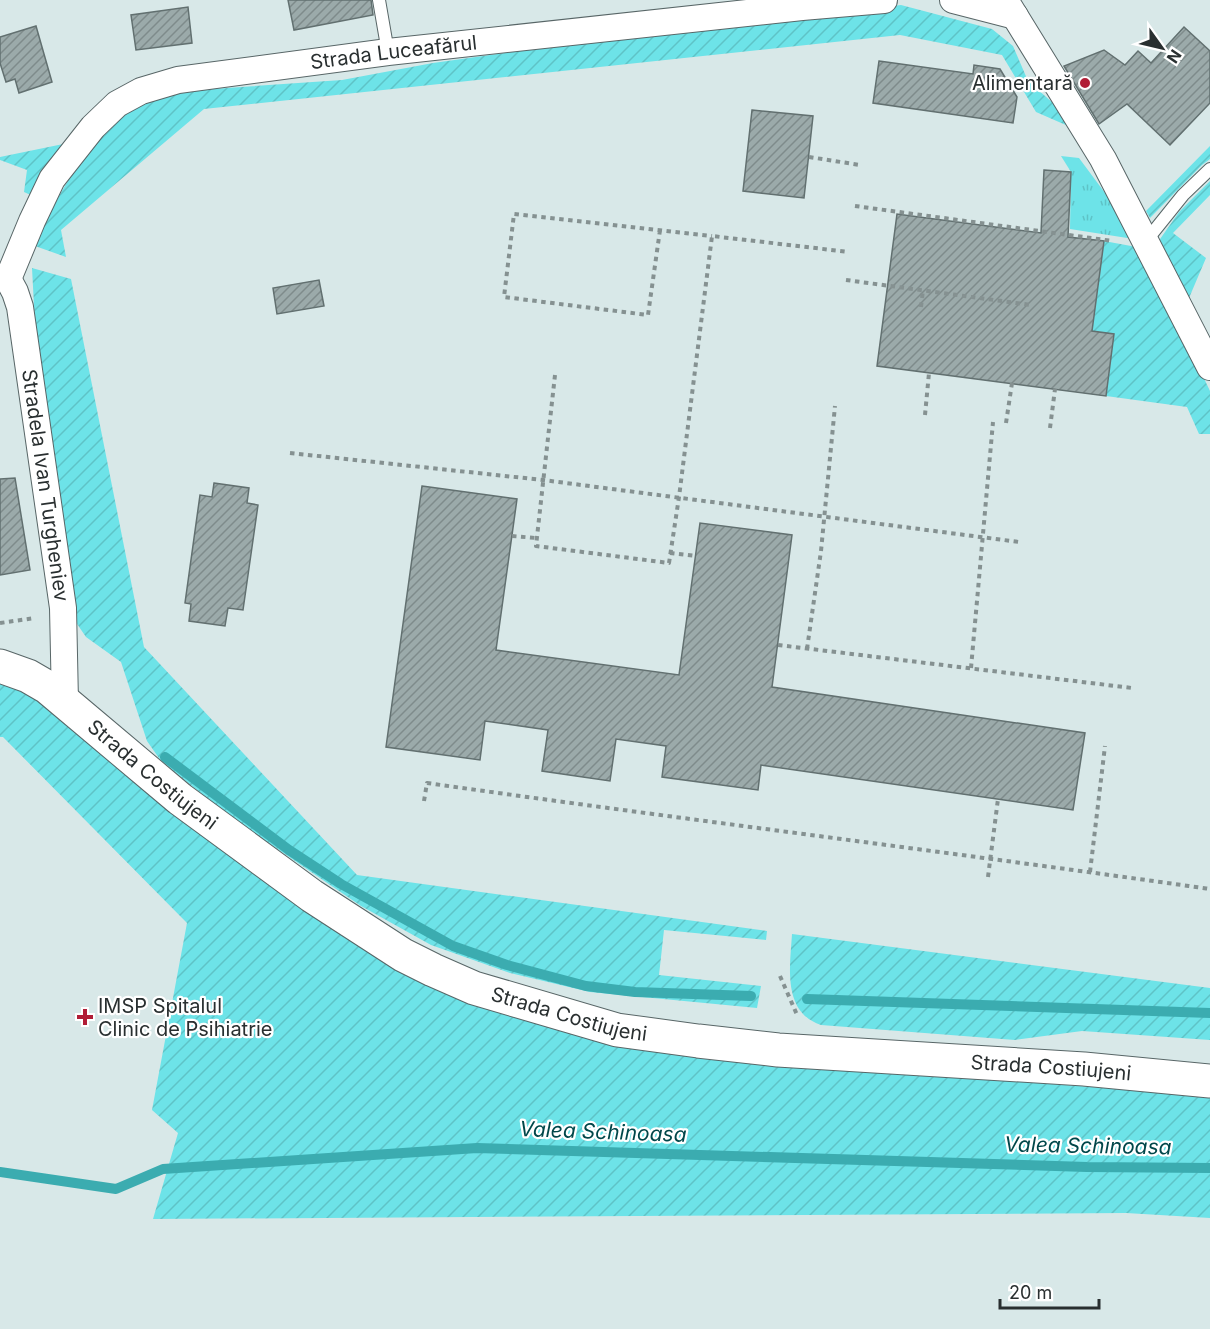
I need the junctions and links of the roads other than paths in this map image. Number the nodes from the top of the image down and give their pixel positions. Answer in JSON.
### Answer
{"nodes":[{"id":1,"x":379,"y":0,"type":"edge"},
{"id":2,"x":884,"y":0,"type":"edge"},
{"id":3,"x":953,"y":0,"type":"edge"},
{"id":4,"x":1010,"y":8,"type":"edge"},
{"id":5,"x":388,"y":52,"type":"junction"},
{"id":6,"x":1210,"y":169,"type":"edge"},
{"id":7,"x":1146,"y":241,"type":"junction"},
{"id":8,"x":4,"y":278,"type":"edge"},
{"id":9,"x":1210,"y":367,"type":"edge"},
{"id":10,"x":14,"y":671,"type":"edge"},
{"id":11,"x":65,"y":702,"type":"junction"},
{"id":12,"x":1210,"y":1081,"type":"edge"}],
"edges":[{"from":1,"to":5,"type":"lane"},
{"from":2,"to":5,"type":"street","name":"Strada Luceafărul"},
{"from":3,"to":4,"type":"street"},
{"from":4,"to":7,"type":"street"},
{"from":5,"to":8,"type":"street","name":"Strada Luceafărul"},
{"from":6,"to":7,"type":"lane"},
{"from":7,"to":9,"type":"street"},
{"from":8,"to":11,"type":"street","name":"Stradela Ivan Turgheniev"},
{"from":10,"to":11,"type":"street","name":"Strada Costiujeni"},
{"from":11,"to":12,"type":"street","name":"Strada Costiujeni"}]}
